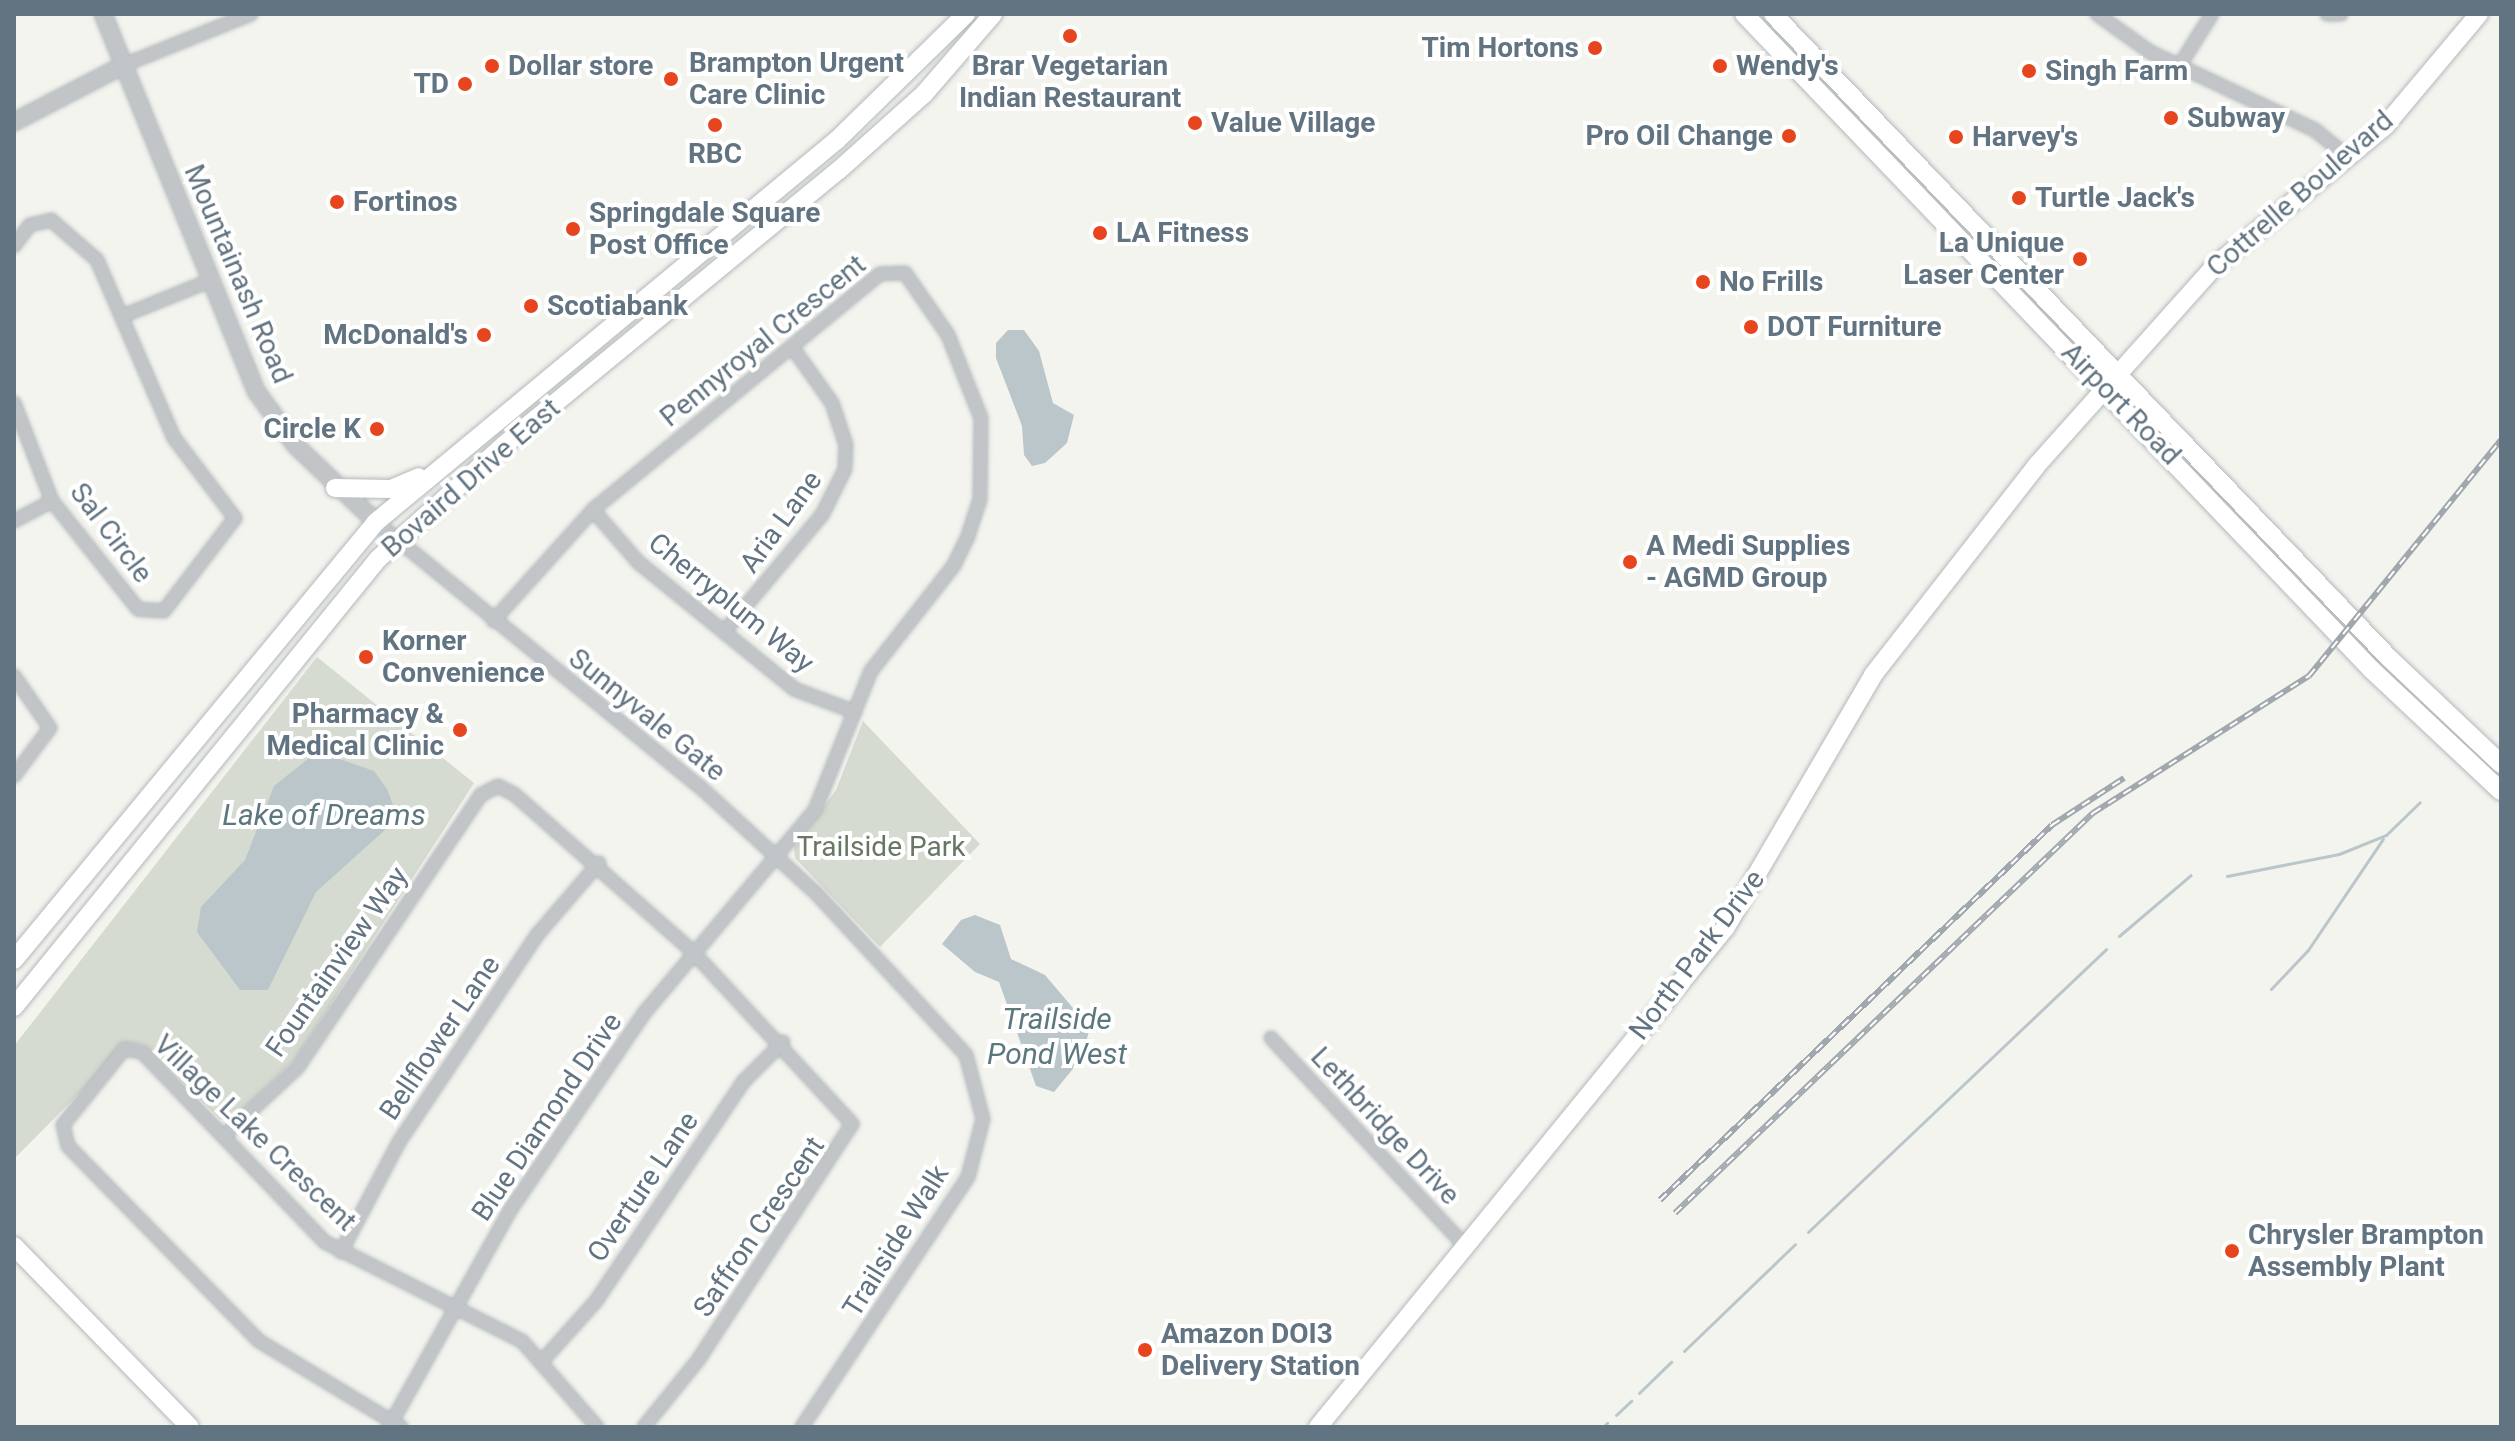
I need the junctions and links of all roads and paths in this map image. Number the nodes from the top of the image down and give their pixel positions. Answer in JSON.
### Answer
{"nodes":[{"id":1,"x":103,"y":14,"type":"edge"},
{"id":2,"x":251,"y":14,"type":"edge"},
{"id":3,"x":966,"y":14,"type":"edge"},
{"id":4,"x":993,"y":14,"type":"edge"},
{"id":5,"x":1744,"y":14,"type":"edge"},
{"id":6,"x":1773,"y":14,"type":"edge"},
{"id":7,"x":2097,"y":14,"type":"edge"},
{"id":8,"x":2212,"y":14,"type":"edge"},
{"id":9,"x":2327,"y":14,"type":"edge"},
{"id":10,"x":2341,"y":14,"type":"edge"},
{"id":11,"x":2479,"y":14,"type":"edge"},
{"id":12,"x":124,"y":65,"type":"junction"},
{"id":13,"x":2180,"y":65,"type":"junction"},
{"id":14,"x":14,"y":122,"type":"edge"},
{"id":15,"x":2349,"y":158,"type":"junction"},
{"id":16,"x":814,"y":159,"type":"junction"},
{"id":17,"x":819,"y":187,"type":"junction"},
{"id":18,"x":14,"y":246,"type":"edge"},
{"id":19,"x":209,"y":281,"type":"junction"},
{"id":20,"x":125,"y":315,"type":"junction"},
{"id":21,"x":792,"y":347,"type":"junction"},
{"id":22,"x":2119,"y":372,"type":"junction"},
{"id":23,"x":2105,"y":387,"type":"junction"},
{"id":24,"x":14,"y":403,"type":"edge"},
{"id":25,"x":433,"y":471,"type":"junction"},
{"id":26,"x":335,"y":488,"type":"junction"},
{"id":27,"x":52,"y":501,"type":"junction"},
{"id":28,"x":593,"y":510,"type":"junction"},
{"id":29,"x":14,"y":521,"type":"edge"},
{"id":30,"x":376,"y":522,"type":"junction"},
{"id":31,"x":397,"y":541,"type":"junction"},
{"id":32,"x":493,"y":621,"type":"junction"},
{"id":33,"x":724,"y":632,"type":"junction"},
{"id":34,"x":14,"y":676,"type":"edge"},
{"id":35,"x":855,"y":712,"type":"junction"},
{"id":36,"x":2501,"y":764,"type":"edge"},
{"id":37,"x":14,"y":776,"type":"edge"},
{"id":38,"x":2501,"y":791,"type":"edge"},
{"id":39,"x":775,"y":855,"type":"junction"},
{"id":40,"x":599,"y":863,"type":"junction"},
{"id":41,"x":692,"y":951,"type":"junction"},
{"id":42,"x":14,"y":960,"type":"edge"},
{"id":43,"x":14,"y":1007,"type":"edge"},
{"id":44,"x":1271,"y":1038,"type":"dead end"},
{"id":45,"x":783,"y":1042,"type":"junction"},
{"id":46,"x":226,"y":1134,"type":"junction"},
{"id":47,"x":14,"y":1246,"type":"edge"},
{"id":48,"x":1465,"y":1246,"type":"junction"},
{"id":49,"x":341,"y":1252,"type":"junction"},
{"id":50,"x":456,"y":1308,"type":"junction"},
{"id":51,"x":544,"y":1359,"type":"junction"},
{"id":52,"x":394,"y":1426,"type":"edge"},
{"id":53,"x":190,"y":1427,"type":"edge"},
{"id":54,"x":597,"y":1427,"type":"edge"},
{"id":55,"x":644,"y":1427,"type":"edge"},
{"id":56,"x":802,"y":1427,"type":"edge"},
{"id":57,"x":1318,"y":1427,"type":"edge"}],
"edges":[{"from":1,"to":12,"type":"street","name":"Mountainash Road"},
{"from":2,"to":12,"type":"street"},
{"from":3,"to":16,"type":"main road","name":"Bovaird Drive East"},
{"from":4,"to":17,"type":"main road","name":"Bovaird Drive East"},
{"from":5,"to":23,"type":"main road","name":"Airport Road"},
{"from":6,"to":22,"type":"main road","name":"Airport Road"},
{"from":7,"to":13,"type":"street"},
{"from":8,"to":13,"type":"street"},
{"from":9,"to":10,"type":"street"},
{"from":11,"to":15,"type":"main road","name":"Cottrelle Boulevard"},
{"from":12,"to":14,"type":"street"},
{"from":12,"to":19,"type":"street","name":"Mountainash Road"},
{"from":13,"to":15,"type":"street"},
{"from":15,"to":22,"type":"main road","name":"Cottrelle Boulevard"},
{"from":16,"to":17,"type":"main road"},
{"from":16,"to":25,"type":"main road","name":"Bovaird Drive East"},
{"from":17,"to":31,"type":"main road","name":"Bovaird Drive East"},
{"from":18,"to":20,"type":"street","name":"Sal Circle"},
{"from":19,"to":20,"type":"street"},
{"from":19,"to":26,"type":"street","name":"Mountainash Road"},
{"from":20,"to":27,"type":"street","name":"Sal Circle"},
{"from":21,"to":28,"type":"street","name":"Pennyroyal Crescent"},
{"from":21,"to":33,"type":"street","name":"Aria Lane"},
{"from":21,"to":35,"type":"street","name":"Pennyroyal Crescent"},
{"from":22,"to":23,"type":"main road","name":"Cottrelle Boulevard"},
{"from":22,"to":36,"type":"main road","name":"Airport Road"},
{"from":23,"to":38,"type":"main road","name":"Airport Road"},
{"from":23,"to":48,"type":"main road","name":"North Park Drive"},
{"from":24,"to":27,"type":"street","name":"Sal Circle"},
{"from":25,"to":26,"type":"main road"},
{"from":25,"to":30,"type":"main road","name":"Bovaird Drive East"},
{"from":26,"to":30,"type":"street","name":"Mountainash Road"},
{"from":27,"to":29,"type":"street"},
{"from":28,"to":32,"type":"street","name":"Pennyroyal Crescent"},
{"from":28,"to":33,"type":"street","name":"Cherryplum Way"},
{"from":30,"to":31,"type":"street","name":"Sunnyvale Gate"},
{"from":30,"to":42,"type":"main road","name":"Bovaird Drive East"},
{"from":31,"to":32,"type":"street","name":"Sunnyvale Gate"},
{"from":31,"to":43,"type":"main road","name":"Bovaird Drive East"},
{"from":32,"to":39,"type":"street","name":"Sunnyvale Gate"},
{"from":33,"to":35,"type":"street","name":"Cherryplum Way"},
{"from":34,"to":37,"type":"street"},
{"from":35,"to":39,"type":"street","name":"Pennyroyal Crescent"},
{"from":39,"to":41,"type":"street","name":"Blue Diamond Drive"},
{"from":39,"to":56,"type":"street","name":"Trailside Walk"},
{"from":40,"to":41,"type":"street","name":"Fountainview Way"},
{"from":40,"to":46,"type":"street","name":"Fountainview Way"},
{"from":40,"to":49,"type":"street","name":"Bellflower Lane"},
{"from":41,"to":45,"type":"street","name":"Saffron Crescent"},
{"from":41,"to":50,"type":"street","name":"Blue Diamond Drive"},
{"from":44,"to":48,"type":"street","name":"Lethbridge Drive"},
{"from":45,"to":51,"type":"street","name":"Overture Lane"},
{"from":45,"to":55,"type":"street","name":"Saffron Crescent"},
{"from":46,"to":49,"type":"street","name":"Village Lake Crescent"},
{"from":46,"to":52,"type":"street","name":"Village Lake Crescent"},
{"from":47,"to":53,"type":"main road"},
{"from":48,"to":57,"type":"main road","name":"North Park Drive"},
{"from":49,"to":50,"type":"street","name":"Village Lake Crescent"},
{"from":50,"to":51,"type":"street"},
{"from":50,"to":52,"type":"street","name":"Blue Diamond Drive"},
{"from":51,"to":54,"type":"street"}]}
